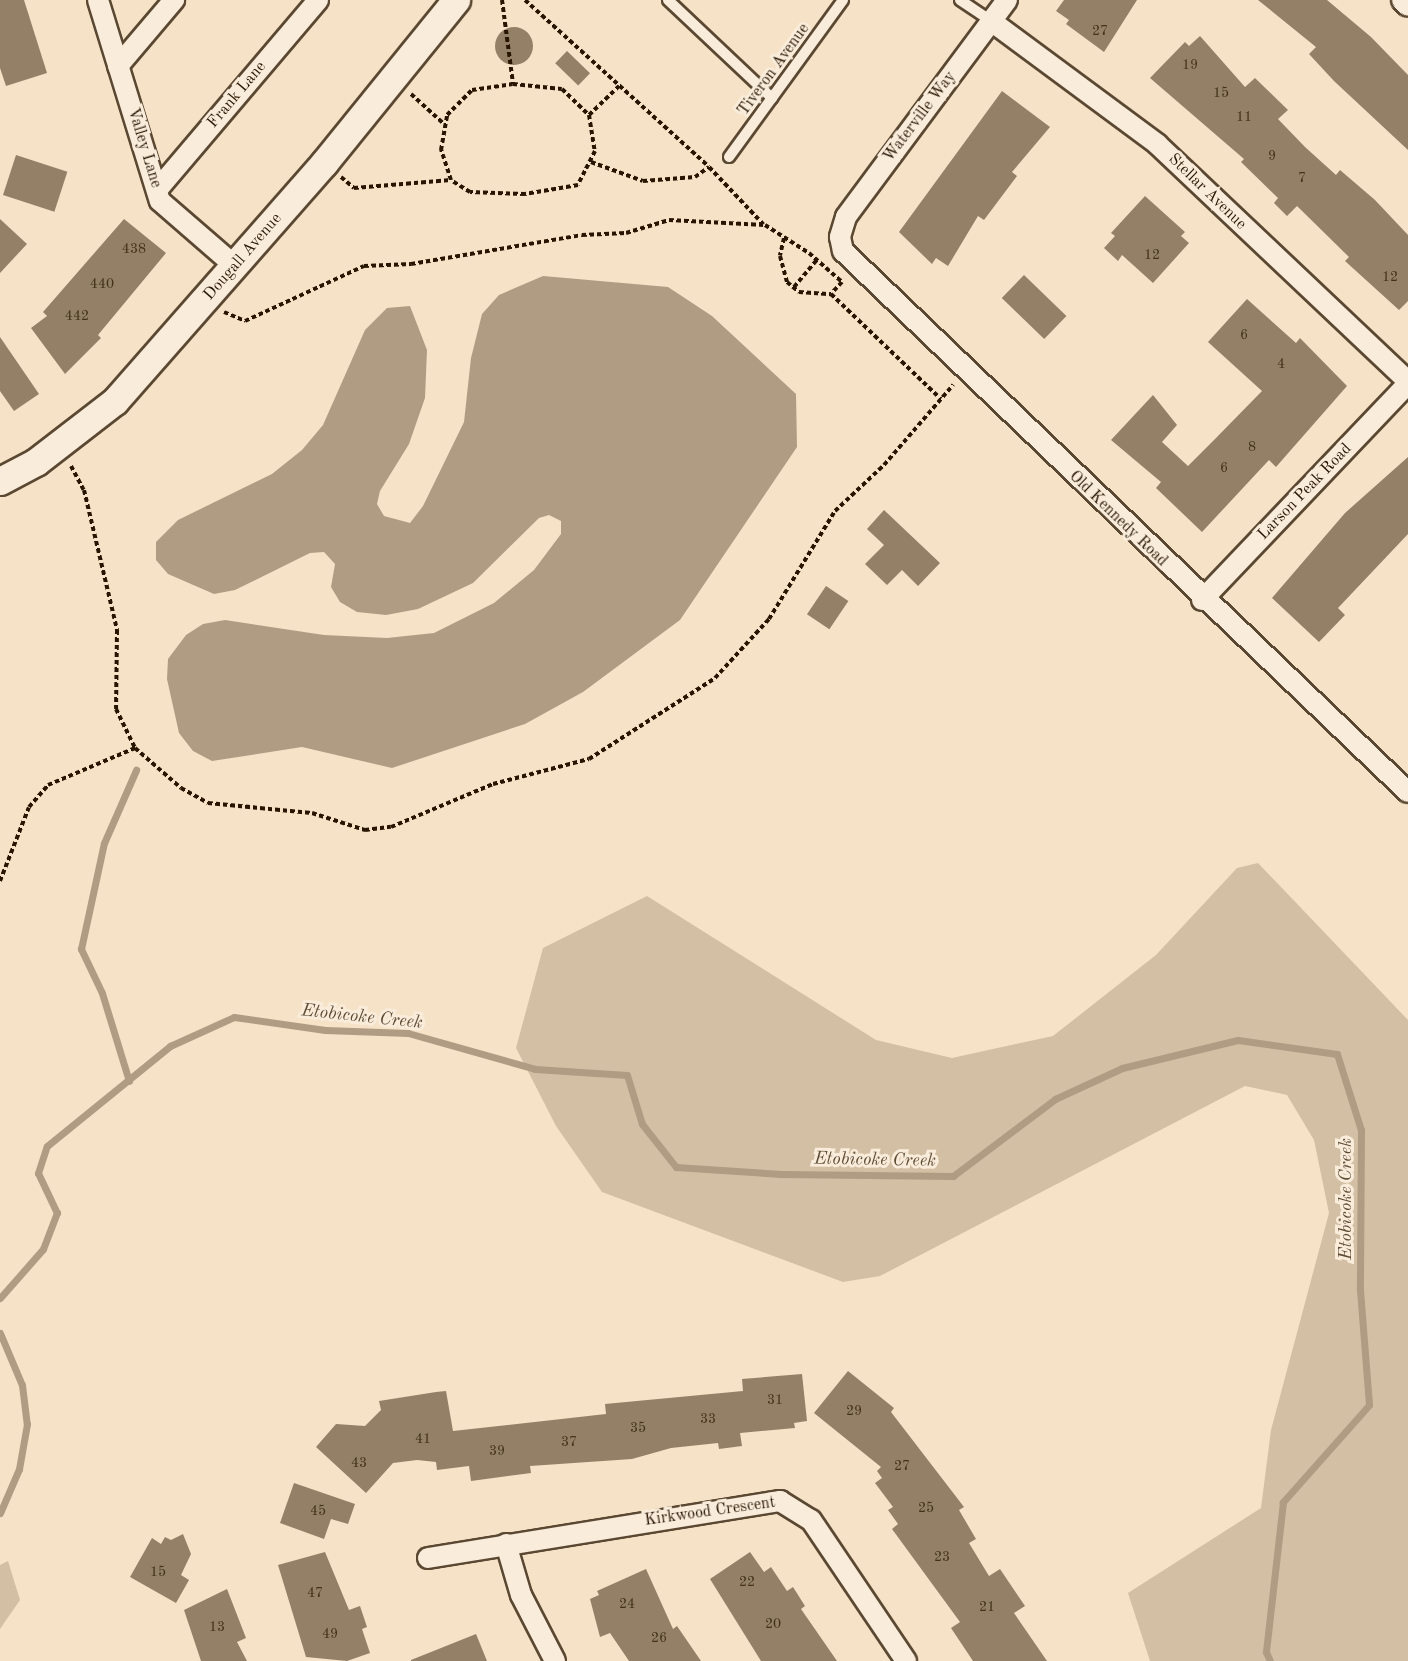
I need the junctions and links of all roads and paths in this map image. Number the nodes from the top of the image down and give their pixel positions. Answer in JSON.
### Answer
{"nodes":[{"id":1,"x":98,"y":0,"type":"edge"},
{"id":2,"x":174,"y":0,"type":"edge"},
{"id":3,"x":318,"y":0,"type":"edge"},
{"id":4,"x":456,"y":0,"type":"edge"},
{"id":5,"x":502,"y":0,"type":"edge"},
{"id":6,"x":525,"y":0,"type":"edge"},
{"id":7,"x":668,"y":0,"type":"edge"},
{"id":8,"x":843,"y":0,"type":"edge"},
{"id":9,"x":960,"y":0,"type":"edge"},
{"id":10,"x":1006,"y":0,"type":"edge"},
{"id":11,"x":1402,"y":0,"type":"edge"},
{"id":12,"x":1408,"y":6,"type":"edge"},
{"id":13,"x":991,"y":21,"type":"junction"},
{"id":14,"x":118,"y":66,"type":"junction"},
{"id":15,"x":393,"y":78,"type":"junction"},
{"id":16,"x":513,"y":84,"type":"junction"},
{"id":17,"x":619,"y":86,"type":"junction"},
{"id":18,"x":772,"y":98,"type":"junction"},
{"id":19,"x":589,"y":115,"type":"junction"},
{"id":20,"x":444,"y":124,"type":"junction"},
{"id":21,"x":729,"y":157,"type":"dead end"},
{"id":22,"x":591,"y":162,"type":"junction"},
{"id":23,"x":324,"y":163,"type":"junction"},
{"id":24,"x":709,"y":167,"type":"junction"},
{"id":25,"x":451,"y":180,"type":"junction"},
{"id":26,"x":157,"y":190,"type":"junction"},
{"id":27,"x":765,"y":225,"type":"junction"},
{"id":28,"x":840,"y":237,"type":"joint"},
{"id":29,"x":784,"y":238,"type":"junction"},
{"id":30,"x":817,"y":260,"type":"junction"},
{"id":31,"x":235,"y":266,"type":"junction"},
{"id":32,"x":794,"y":287,"type":"junction"},
{"id":33,"x":831,"y":294,"type":"junction"},
{"id":34,"x":204,"y":302,"type":"junction"},
{"id":35,"x":966,"y":371,"type":"junction"},
{"id":36,"x":1408,"y":382,"type":"edge"},
{"id":37,"x":941,"y":399,"type":"junction"},
{"id":38,"x":59,"y":446,"type":"junction"},
{"id":39,"x":0,"y":481,"type":"edge"},
{"id":40,"x":1202,"y":600,"type":"junction"},
{"id":41,"x":135,"y":748,"type":"junction"},
{"id":42,"x":1408,"y":792,"type":"edge"},
{"id":43,"x":0,"y":880,"type":"edge"},
{"id":44,"x":506,"y":1544,"type":"junction"},
{"id":45,"x":428,"y":1558,"type":"dead end"},
{"id":46,"x":555,"y":1661,"type":"edge"},
{"id":47,"x":906,"y":1661,"type":"edge"}],
"edges":[{"from":1,"to":14,"type":"street","name":"Valley Lane"},
{"from":2,"to":14,"type":"street"},
{"from":3,"to":26,"type":"street","name":"Frank Lane"},
{"from":4,"to":15,"type":"street","name":"Dougall Avenue"},
{"from":5,"to":16,"type":"path"},
{"from":6,"to":17,"type":"path"},
{"from":7,"to":18,"type":"lane"},
{"from":8,"to":18,"type":"lane","name":"Tiveron Avenue"},
{"from":9,"to":13,"type":"lane"},
{"from":10,"to":13,"type":"street","name":"Waterville Way"},
{"from":11,"to":12,"type":"street"},
{"from":13,"to":28,"type":"street","name":"Waterville Way"},
{"from":13,"to":36,"type":"street","name":"Stellar Avenue"},
{"from":14,"to":26,"type":"street","name":"Valley Lane"},
{"from":15,"to":20,"type":"path"},
{"from":15,"to":23,"type":"street","name":"Dougall Avenue"},
{"from":16,"to":19,"type":"path"},
{"from":16,"to":20,"type":"path"},
{"from":17,"to":19,"type":"path"},
{"from":17,"to":24,"type":"path"},
{"from":18,"to":21,"type":"lane","name":"Tiveron Avenue"},
{"from":19,"to":22,"type":"path"},
{"from":20,"to":25,"type":"path"},
{"from":22,"to":24,"type":"path"},
{"from":22,"to":25,"type":"path"},
{"from":23,"to":25,"type":"path"},
{"from":23,"to":31,"type":"street","name":"Dougall Avenue"},
{"from":24,"to":27,"type":"path"},
{"from":26,"to":31,"type":"street","name":"Valley Lane"},
{"from":27,"to":29,"type":"path"},
{"from":27,"to":34,"type":"path"},
{"from":28,"to":35,"type":"street","name":"Old Kennedy Road"},
{"from":29,"to":30,"type":"path"},
{"from":29,"to":32,"type":"path"},
{"from":30,"to":32,"type":"path"},
{"from":30,"to":33,"type":"path"},
{"from":31,"to":34,"type":"street","name":"Dougall Avenue"},
{"from":32,"to":33,"type":"path"},
{"from":33,"to":37,"type":"path"},
{"from":34,"to":38,"type":"street","name":"Dougall Avenue"},
{"from":35,"to":37,"type":"path"},
{"from":35,"to":40,"type":"street","name":"Old Kennedy Road"},
{"from":36,"to":40,"type":"street","name":"Larson Peak Road"},
{"from":37,"to":41,"type":"path"},
{"from":38,"to":39,"type":"street","name":"Dougall Avenue"},
{"from":38,"to":41,"type":"path"},
{"from":40,"to":42,"type":"street","name":"Old Kennedy Road"},
{"from":41,"to":43,"type":"path"},
{"from":44,"to":45,"type":"street","name":"Kirkwood Crescent"},
{"from":44,"to":46,"type":"street"},
{"from":44,"to":47,"type":"street","name":"Kirkwood Crescent"}]}
